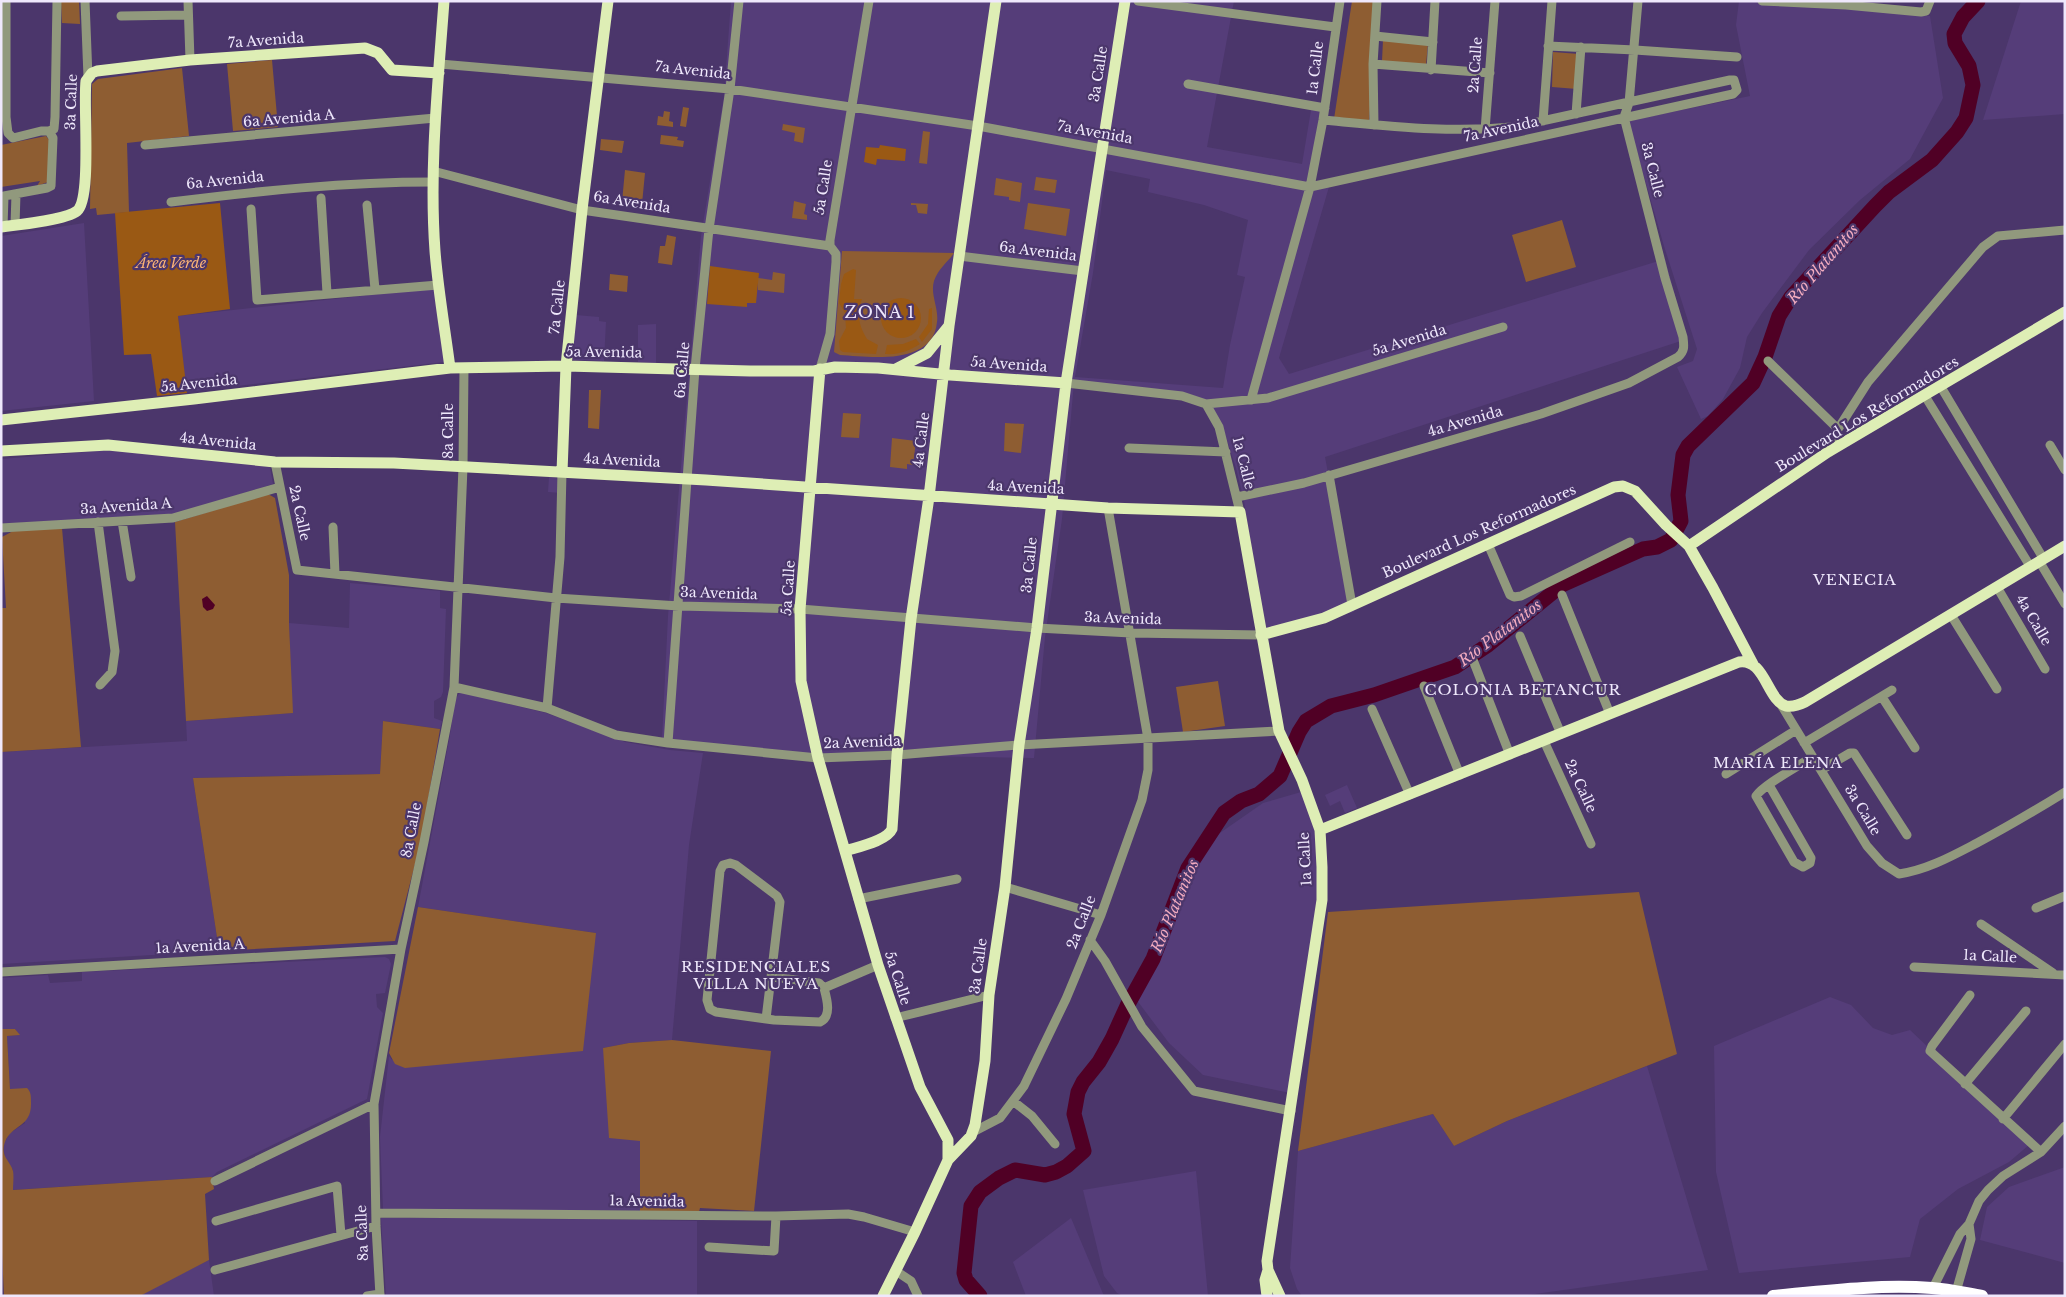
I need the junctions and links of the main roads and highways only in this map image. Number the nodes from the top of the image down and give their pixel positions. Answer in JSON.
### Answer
{"nodes":[{"id":1,"x":444,"y":1,"type":"edge"},
{"id":2,"x":608,"y":1,"type":"edge"},
{"id":3,"x":996,"y":1,"type":"edge"},
{"id":4,"x":1124,"y":1,"type":"edge"},
{"id":5,"x":440,"y":68,"type":"junction"},
{"id":6,"x":88,"y":77,"type":"joint"},
{"id":7,"x":2,"y":227,"type":"edge"},
{"id":8,"x":2065,"y":312,"type":"edge"},
{"id":9,"x":949,"y":326,"type":"junction"},
{"id":10,"x":566,"y":366,"type":"junction"},
{"id":11,"x":450,"y":368,"type":"junction"},
{"id":12,"x":820,"y":369,"type":"junction"},
{"id":13,"x":896,"y":369,"type":"junction"},
{"id":14,"x":944,"y":374,"type":"junction"},
{"id":15,"x":1066,"y":383,"type":"junction"},
{"id":16,"x":1,"y":420,"type":"edge"},
{"id":17,"x":1,"y":451,"type":"edge"},
{"id":18,"x":562,"y":472,"type":"junction"},
{"id":19,"x":810,"y":489,"type":"junction"},
{"id":20,"x":929,"y":497,"type":"junction"},
{"id":21,"x":1051,"y":504,"type":"junction"},
{"id":22,"x":1240,"y":512,"type":"joint"},
{"id":23,"x":1687,"y":545,"type":"junction"},
{"id":24,"x":2064,"y":548,"type":"edge"},
{"id":25,"x":1261,"y":635,"type":"junction"},
{"id":26,"x":1744,"y":648,"type":"junction"},
{"id":27,"x":1739,"y":662,"type":"junction"},
{"id":28,"x":1754,"y":666,"type":"junction"},
{"id":29,"x":1320,"y":830,"type":"junction"},
{"id":30,"x":844,"y":851,"type":"junction"},
{"id":31,"x":973,"y":1132,"type":"joint"},
{"id":32,"x":948,"y":1140,"type":"junction"},
{"id":33,"x":964,"y":1141,"type":"junction"},
{"id":34,"x":948,"y":1160,"type":"junction"},
{"id":35,"x":1268,"y":1270,"type":"junction"},
{"id":36,"x":883,"y":1296,"type":"edge"},
{"id":37,"x":1268,"y":1296,"type":"edge"},
{"id":38,"x":1280,"y":1296,"type":"edge"},
{"id":39,"x":1773,"y":1296,"type":"edge"},
{"id":40,"x":1982,"y":1296,"type":"edge"}],
"edges":[{"from":1,"to":5,"type":"main road"},
{"from":2,"to":10,"type":"main road","name":"7a Calle"},
{"from":3,"to":9,"type":"main road","name":"4a Calle"},
{"from":4,"to":15,"type":"main road","name":"3a Calle"},
{"from":5,"to":6,"type":"main road","name":"7a Avenida"},
{"from":5,"to":11,"type":"main road"},
{"from":6,"to":7,"type":"main road","name":"3a Calle"},
{"from":8,"to":23,"type":"main road","name":"Boulevard Los Reformadores"},
{"from":9,"to":13,"type":"main road"},
{"from":9,"to":14,"type":"main road","name":"4a Calle"},
{"from":10,"to":11,"type":"main road","name":"5a Avenida"},
{"from":10,"to":12,"type":"main road","name":"5a Avenida"},
{"from":10,"to":18,"type":"main road","name":"7a Calle"},
{"from":11,"to":16,"type":"main road","name":"5a Avenida"},
{"from":12,"to":13,"type":"main road","name":"5a Avenida"},
{"from":12,"to":19,"type":"main road","name":"5a Calle"},
{"from":13,"to":14,"type":"main road","name":"5a Avenida"},
{"from":14,"to":15,"type":"main road","name":"5a Avenida"},
{"from":14,"to":20,"type":"main road","name":"4a Calle"},
{"from":15,"to":21,"type":"main road","name":"3a Calle"},
{"from":17,"to":18,"type":"main road","name":"4a Avenida"},
{"from":18,"to":19,"type":"main road","name":"4a Avenida"},
{"from":19,"to":20,"type":"main road","name":"4a Avenida"},
{"from":19,"to":30,"type":"main road","name":"5a Calle"},
{"from":20,"to":21,"type":"main road","name":"4a Avenida"},
{"from":20,"to":30,"type":"main road","name":"4a Calle"},
{"from":21,"to":22,"type":"main road","name":"4a Avenida"},
{"from":21,"to":31,"type":"main road","name":"3a Calle"},
{"from":22,"to":25,"type":"main road","name":"1a Calle"},
{"from":23,"to":25,"type":"main road","name":"Boulevard Los Reformadores"},
{"from":23,"to":26,"type":"main road","name":"Boulevard Los Reformadores"},
{"from":24,"to":28,"type":"main road","name":"Boulevard Los Reformadores"},
{"from":25,"to":29,"type":"main road","name":"1a Calle"},
{"from":26,"to":27,"type":"main road"},
{"from":26,"to":28,"type":"main road","name":"Boulevard Los Reformadores"},
{"from":27,"to":28,"type":"main road"},
{"from":27,"to":29,"type":"main road"},
{"from":29,"to":35,"type":"main road","name":"1a Calle"},
{"from":30,"to":32,"type":"main road","name":"5a Calle"},
{"from":31,"to":33,"type":"main road","name":"2a Calle"},
{"from":32,"to":33,"type":"main road"},
{"from":32,"to":34,"type":"main road","name":"5a Calle"},
{"from":33,"to":34,"type":"main road","name":"2a Calle"},
{"from":34,"to":36,"type":"main road","name":"2a Calle"},
{"from":35,"to":37,"type":"main road","name":"1a Calle"},
{"from":35,"to":38,"type":"main road","name":"1a Calle"},
{"from":39,"to":40,"type":"highway"}]}
